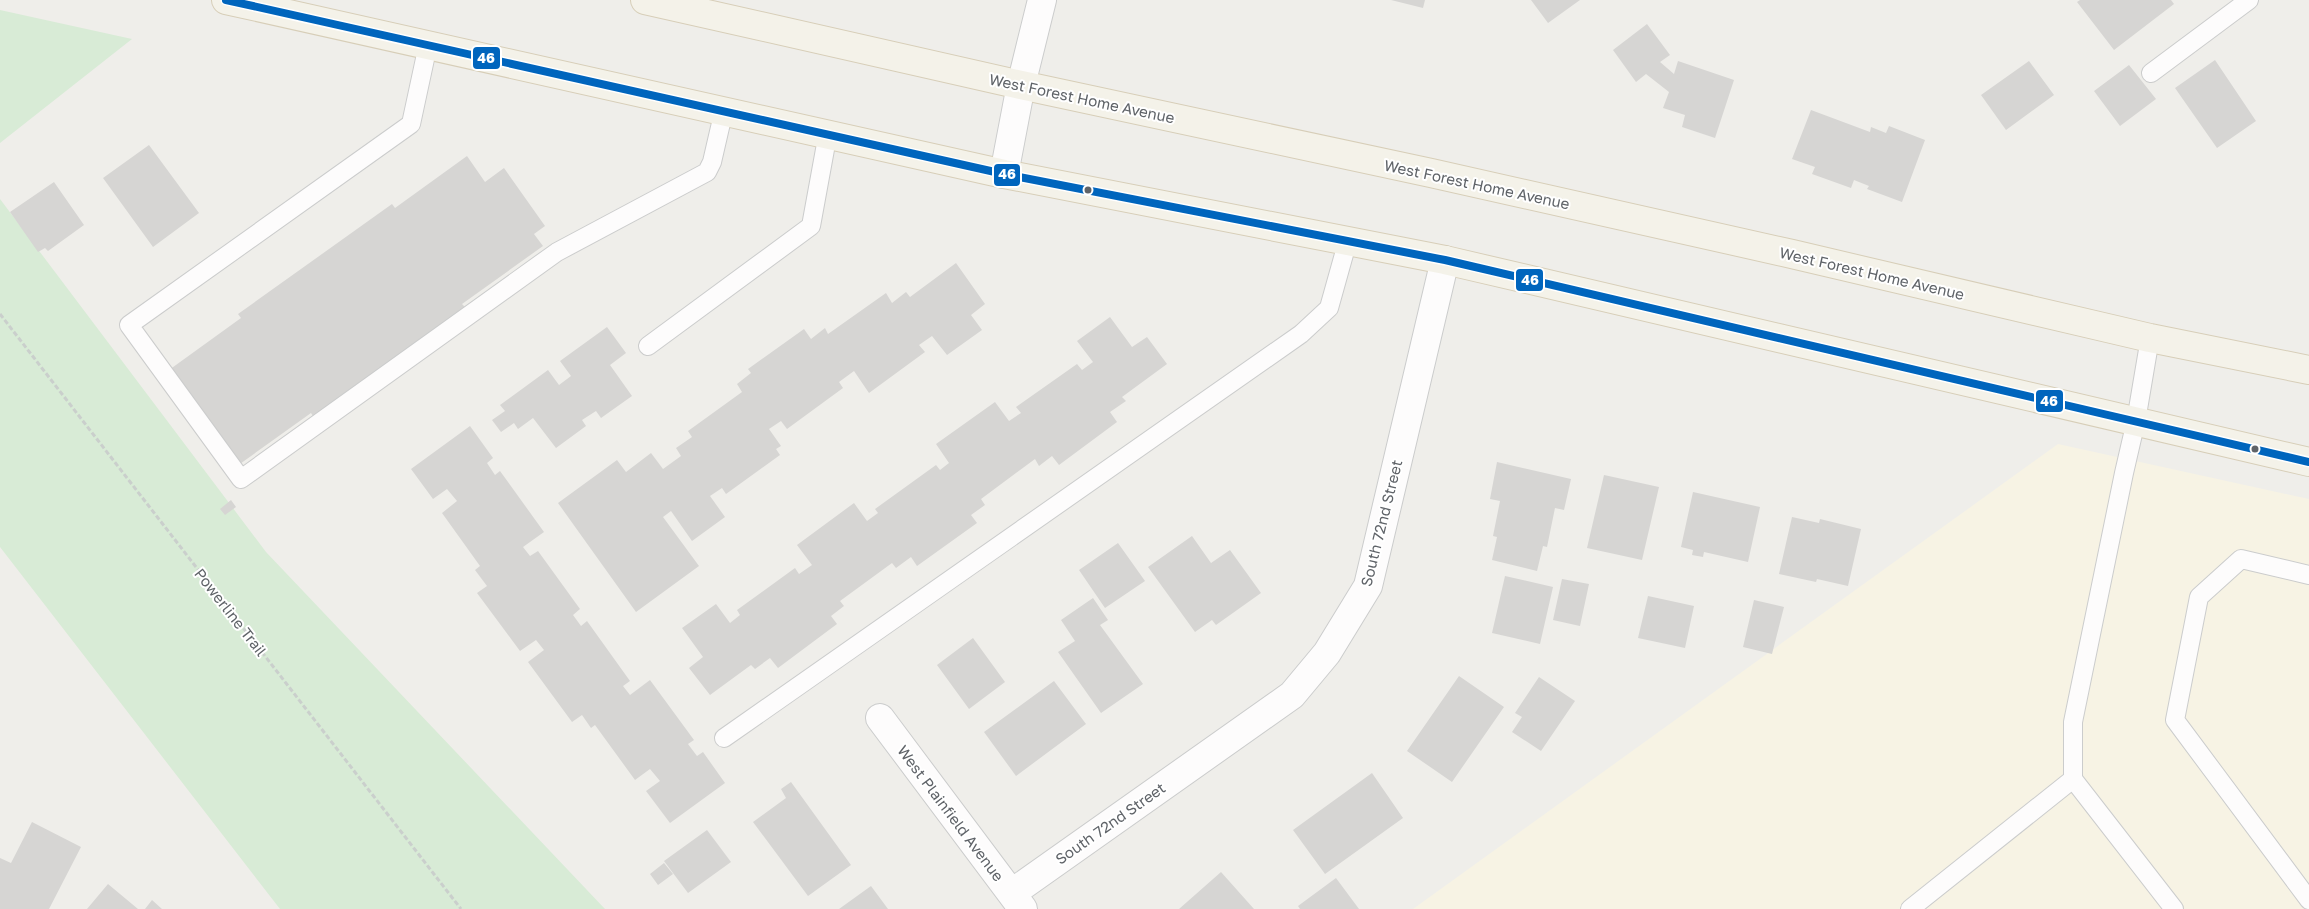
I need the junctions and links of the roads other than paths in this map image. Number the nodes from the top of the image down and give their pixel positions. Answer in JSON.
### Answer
{"nodes":[{"id":1,"x":226,"y":0,"type":"edge"},
{"id":2,"x":645,"y":0,"type":"edge"},
{"id":3,"x":1042,"y":0,"type":"edge"},
{"id":4,"x":2249,"y":0,"type":"edge"},
{"id":5,"x":428,"y":45,"type":"junction"},
{"id":6,"x":2151,"y":73,"type":"dead end"},
{"id":7,"x":1021,"y":86,"type":"junction"},
{"id":8,"x":724,"y":110,"type":"junction"},
{"id":9,"x":828,"y":133,"type":"junction"},
{"id":10,"x":1004,"y":174,"type":"junction"},
{"id":11,"x":1348,"y":240,"type":"junction"},
{"id":12,"x":1445,"y":260,"type":"junction"},
{"id":13,"x":2150,"y":338,"type":"junction"},
{"id":14,"x":648,"y":346,"type":"dead end"},
{"id":15,"x":2309,"y":370,"type":"edge"},
{"id":16,"x":2136,"y":421,"type":"junction"},
{"id":17,"x":2309,"y":462,"type":"edge"},
{"id":18,"x":2309,"y":575,"type":"edge"},
{"id":19,"x":880,"y":718,"type":"dead end"},
{"id":20,"x":724,"y":738,"type":"dead end"},
{"id":21,"x":2074,"y":779,"type":"junction"},
{"id":22,"x":2309,"y":900,"type":"edge"},
{"id":23,"x":1017,"y":901,"type":"edge"},
{"id":24,"x":1910,"y":909,"type":"edge"},
{"id":25,"x":2174,"y":909,"type":"edge"}],
"edges":[{"from":1,"to":5,"type":"main road"},
{"from":2,"to":7,"type":"main road","name":"West Forest Home Avenue"},
{"from":3,"to":7,"type":"street"},
{"from":4,"to":6,"type":"lane"},
{"from":5,"to":8,"type":"main road"},
{"from":5,"to":8,"type":"lane"},
{"from":7,"to":10,"type":"street"},
{"from":7,"to":13,"type":"main road","name":"West Forest Home Avenue"},
{"from":8,"to":9,"type":"main road"},
{"from":9,"to":10,"type":"main road"},
{"from":9,"to":14,"type":"lane"},
{"from":10,"to":11,"type":"main road"},
{"from":11,"to":12,"type":"main road"},
{"from":11,"to":20,"type":"lane"},
{"from":12,"to":16,"type":"main road"},
{"from":12,"to":23,"type":"street","name":"South 72nd Street"},
{"from":13,"to":15,"type":"main road","name":"West Forest Home Avenue"},
{"from":13,"to":16,"type":"lane"},
{"from":16,"to":17,"type":"main road"},
{"from":16,"to":21,"type":"lane"},
{"from":18,"to":22,"type":"lane"},
{"from":19,"to":23,"type":"street","name":"West Plainfield Avenue"},
{"from":21,"to":24,"type":"lane"},
{"from":21,"to":25,"type":"lane"}]}
